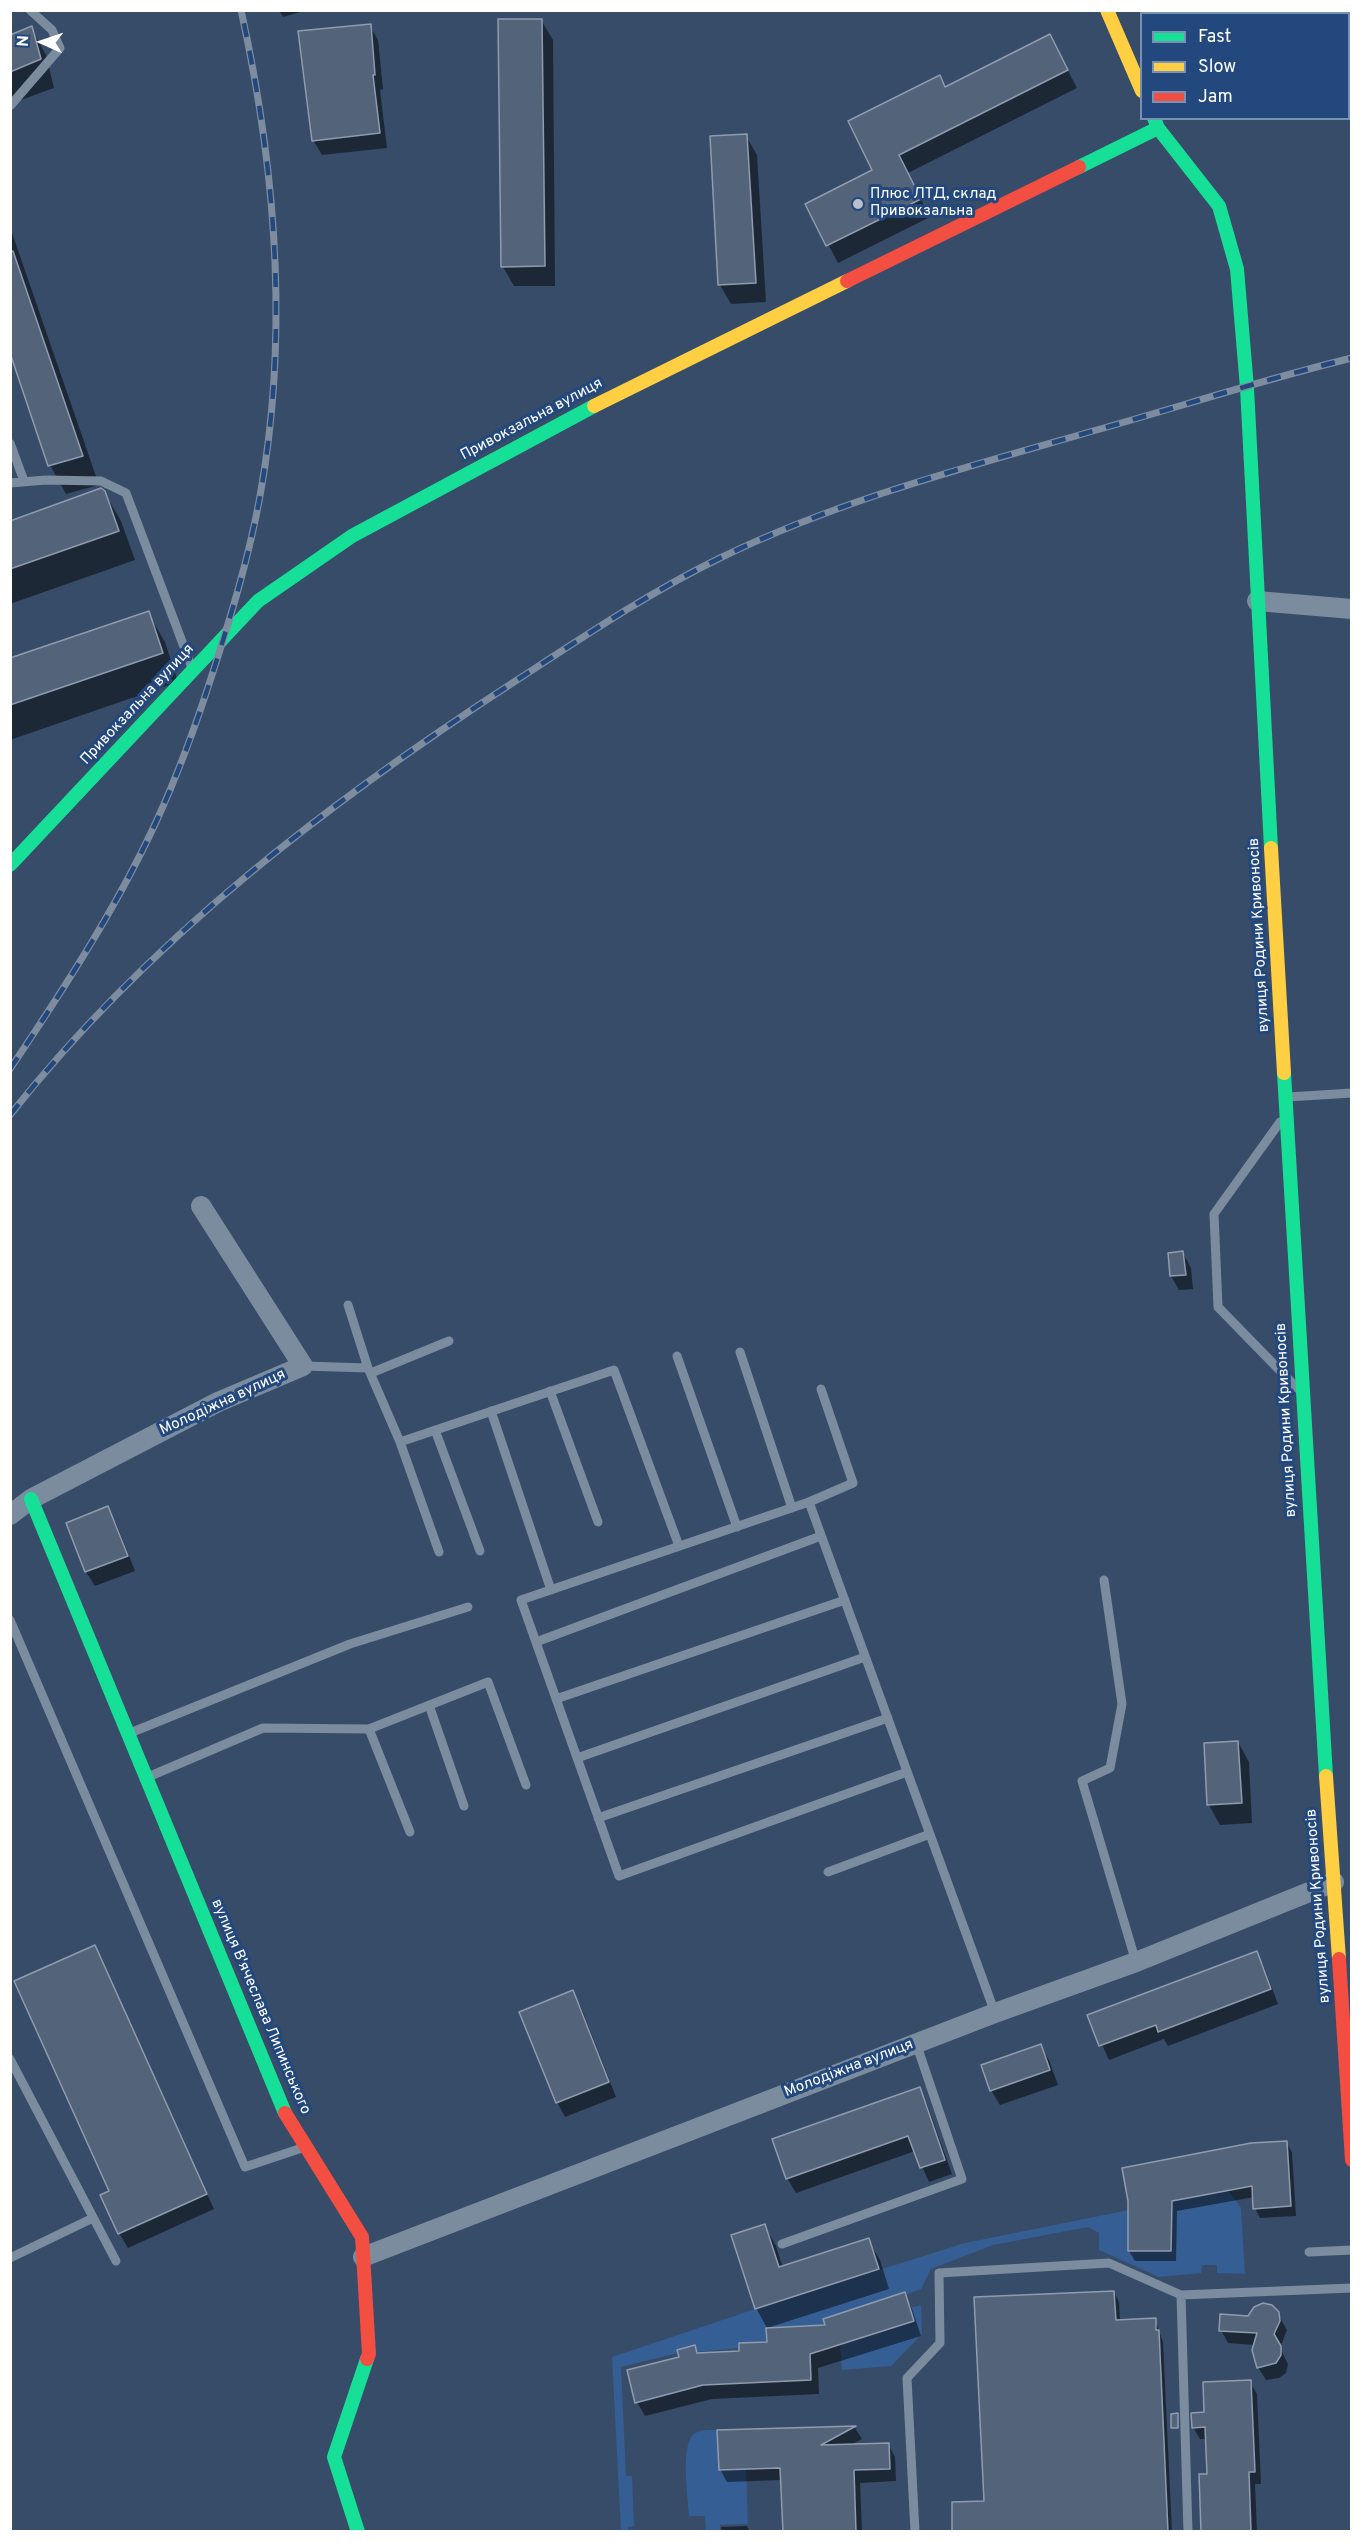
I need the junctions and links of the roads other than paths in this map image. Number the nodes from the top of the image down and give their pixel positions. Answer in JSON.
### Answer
{"nodes":[{"id":1,"x":30,"y":10,"type":"edge"},
{"id":2,"x":1107,"y":10,"type":"edge"},
{"id":3,"x":1140,"y":85,"type":"edge"},
{"id":4,"x":10,"y":106,"type":"edge"},
{"id":5,"x":1156,"y":123,"type":"edge"},
{"id":6,"x":10,"y":442,"type":"edge"},
{"id":7,"x":24,"y":481,"type":"junction"},
{"id":8,"x":10,"y":483,"type":"edge"},
{"id":9,"x":1257,"y":601,"type":"junction"},
{"id":10,"x":1352,"y":609,"type":"edge"},
{"id":11,"x":193,"y":670,"type":"junction"},
{"id":12,"x":10,"y":864,"type":"edge"},
{"id":13,"x":1352,"y":1093,"type":"edge"},
{"id":14,"x":1286,"y":1097,"type":"junction"},
{"id":15,"x":1287,"y":1113,"type":"junction"},
{"id":16,"x":201,"y":1206,"type":"dead end"},
{"id":17,"x":348,"y":1305,"type":"dead end"},
{"id":18,"x":449,"y":1341,"type":"dead end"},
{"id":19,"x":740,"y":1352,"type":"dead end"},
{"id":20,"x":677,"y":1356,"type":"dead end"},
{"id":21,"x":303,"y":1366,"type":"junction"},
{"id":22,"x":370,"y":1370,"type":"junction"},
{"id":23,"x":821,"y":1389,"type":"dead end"},
{"id":24,"x":550,"y":1391,"type":"junction"},
{"id":25,"x":1302,"y":1394,"type":"junction"},
{"id":26,"x":491,"y":1411,"type":"junction"},
{"id":27,"x":435,"y":1430,"type":"junction"},
{"id":28,"x":400,"y":1442,"type":"junction"},
{"id":29,"x":31,"y":1499,"type":"junction"},
{"id":30,"x":809,"y":1502,"type":"junction"},
{"id":31,"x":792,"y":1508,"type":"junction"},
{"id":32,"x":10,"y":1515,"type":"edge"},
{"id":33,"x":598,"y":1522,"type":"dead end"},
{"id":34,"x":737,"y":1527,"type":"junction"},
{"id":35,"x":821,"y":1536,"type":"junction"},
{"id":36,"x":679,"y":1546,"type":"junction"},
{"id":37,"x":480,"y":1551,"type":"dead end"},
{"id":38,"x":439,"y":1552,"type":"dead end"},
{"id":39,"x":1104,"y":1580,"type":"dead end"},
{"id":40,"x":551,"y":1590,"type":"junction"},
{"id":41,"x":845,"y":1600,"type":"junction"},
{"id":42,"x":468,"y":1607,"type":"dead end"},
{"id":43,"x":10,"y":1620,"type":"edge"},
{"id":44,"x":536,"y":1642,"type":"junction"},
{"id":45,"x":865,"y":1657,"type":"junction"},
{"id":46,"x":556,"y":1699,"type":"junction"},
{"id":47,"x":429,"y":1705,"type":"junction"},
{"id":48,"x":888,"y":1718,"type":"junction"},
{"id":49,"x":369,"y":1729,"type":"junction"},
{"id":50,"x":128,"y":1734,"type":"junction"},
{"id":51,"x":577,"y":1758,"type":"junction"},
{"id":52,"x":907,"y":1772,"type":"junction"},
{"id":53,"x":146,"y":1778,"type":"junction"},
{"id":54,"x":526,"y":1785,"type":"dead end"},
{"id":55,"x":464,"y":1806,"type":"dead end"},
{"id":56,"x":598,"y":1818,"type":"junction"},
{"id":57,"x":410,"y":1832,"type":"dead end"},
{"id":58,"x":930,"y":1833,"type":"junction"},
{"id":59,"x":828,"y":1872,"type":"dead end"},
{"id":60,"x":1334,"y":1882,"type":"junction"},
{"id":61,"x":1136,"y":1962,"type":"junction"},
{"id":62,"x":995,"y":2013,"type":"junction"},
{"id":63,"x":916,"y":2043,"type":"junction"},
{"id":64,"x":10,"y":2059,"type":"edge"},
{"id":65,"x":305,"y":2147,"type":"junction"},
{"id":66,"x":1351,"y":2147,"type":"edge"},
{"id":67,"x":93,"y":2218,"type":"junction"},
{"id":68,"x":782,"y":2244,"type":"dead end"},
{"id":69,"x":1352,"y":2250,"type":"edge"},
{"id":70,"x":1309,"y":2252,"type":"dead end"},
{"id":71,"x":363,"y":2257,"type":"junction"},
{"id":72,"x":10,"y":2258,"type":"edge"},
{"id":73,"x":116,"y":2261,"type":"dead end"},
{"id":74,"x":1352,"y":2288,"type":"edge"},
{"id":75,"x":1181,"y":2295,"type":"junction"},
{"id":76,"x":358,"y":2532,"type":"edge"},
{"id":77,"x":915,"y":2532,"type":"edge"},
{"id":78,"x":1188,"y":2532,"type":"edge"}],
"edges":[{"from":1,"to":4,"type":"lane"},
{"from":2,"to":3,"type":"main road"},
{"from":5,"to":9,"type":"main road","name":"вулиця Родини Кривоносів"},
{"from":5,"to":11,"type":"main road","name":"Привокзальна вулиця"},
{"from":6,"to":7,"type":"lane"},
{"from":7,"to":8,"type":"lane"},
{"from":7,"to":11,"type":"lane"},
{"from":9,"to":10,"type":"street"},
{"from":9,"to":14,"type":"main road","name":"вулиця Родини Кривоносів"},
{"from":11,"to":12,"type":"main road","name":"Привокзальна вулиця"},
{"from":13,"to":14,"type":"lane"},
{"from":14,"to":15,"type":"main road","name":"вулиця Родини Кривоносів"},
{"from":15,"to":25,"type":"main road","name":"вулиця Родини Кривоносів"},
{"from":15,"to":25,"type":"lane"},
{"from":16,"to":21,"type":"street","name":"Молодіжна вулиця"},
{"from":17,"to":22,"type":"lane"},
{"from":18,"to":22,"type":"lane"},
{"from":19,"to":31,"type":"lane"},
{"from":20,"to":34,"type":"lane"},
{"from":21,"to":22,"type":"lane"},
{"from":21,"to":29,"type":"street","name":"Молодіжна вулиця"},
{"from":22,"to":28,"type":"lane"},
{"from":23,"to":30,"type":"lane"},
{"from":24,"to":26,"type":"lane"},
{"from":24,"to":33,"type":"lane"},
{"from":24,"to":36,"type":"lane"},
{"from":25,"to":60,"type":"main road","name":"вулиця Родини Кривоносів"},
{"from":26,"to":27,"type":"lane"},
{"from":26,"to":40,"type":"lane"},
{"from":27,"to":28,"type":"lane"},
{"from":27,"to":37,"type":"lane"},
{"from":28,"to":38,"type":"lane"},
{"from":29,"to":32,"type":"street","name":"Молодіжна вулиця"},
{"from":29,"to":50,"type":"main road","name":"вулиця В'ячеслава Липинського"},
{"from":30,"to":31,"type":"lane"},
{"from":30,"to":35,"type":"lane"},
{"from":31,"to":34,"type":"lane"},
{"from":34,"to":36,"type":"lane"},
{"from":35,"to":41,"type":"lane"},
{"from":35,"to":44,"type":"lane"},
{"from":36,"to":40,"type":"lane"},
{"from":39,"to":61,"type":"lane"},
{"from":40,"to":44,"type":"lane"},
{"from":41,"to":45,"type":"lane"},
{"from":41,"to":46,"type":"lane"},
{"from":42,"to":50,"type":"lane"},
{"from":43,"to":65,"type":"lane"},
{"from":44,"to":46,"type":"lane"},
{"from":45,"to":48,"type":"lane"},
{"from":45,"to":51,"type":"lane"},
{"from":46,"to":51,"type":"lane"},
{"from":47,"to":49,"type":"lane"},
{"from":47,"to":54,"type":"lane"},
{"from":47,"to":55,"type":"lane"},
{"from":48,"to":52,"type":"lane"},
{"from":48,"to":56,"type":"lane"},
{"from":49,"to":53,"type":"lane"},
{"from":49,"to":57,"type":"lane"},
{"from":50,"to":53,"type":"main road","name":"вулиця В'ячеслава Липинського"},
{"from":51,"to":56,"type":"lane"},
{"from":52,"to":56,"type":"lane"},
{"from":52,"to":58,"type":"lane"},
{"from":53,"to":65,"type":"main road","name":"вулиця В'ячеслава Липинського"},
{"from":58,"to":59,"type":"lane"},
{"from":58,"to":62,"type":"lane"},
{"from":60,"to":61,"type":"street","name":"Молодіжна вулиця"},
{"from":60,"to":66,"type":"main road","name":"вулиця Родини Кривоносів"},
{"from":61,"to":62,"type":"street","name":"Молодіжна вулиця"},
{"from":62,"to":63,"type":"street","name":"Молодіжна вулиця"},
{"from":63,"to":68,"type":"lane"},
{"from":63,"to":71,"type":"street","name":"Молодіжна вулиця"},
{"from":64,"to":67,"type":"lane"},
{"from":65,"to":71,"type":"main road","name":"вулиця В'ячеслава Липинського"},
{"from":67,"to":72,"type":"lane"},
{"from":67,"to":73,"type":"lane"},
{"from":69,"to":70,"type":"lane"},
{"from":71,"to":76,"type":"main road","name":"вулиця В'ячеслава Липинського"},
{"from":74,"to":75,"type":"lane"},
{"from":75,"to":77,"type":"lane"},
{"from":75,"to":78,"type":"lane"}]}
